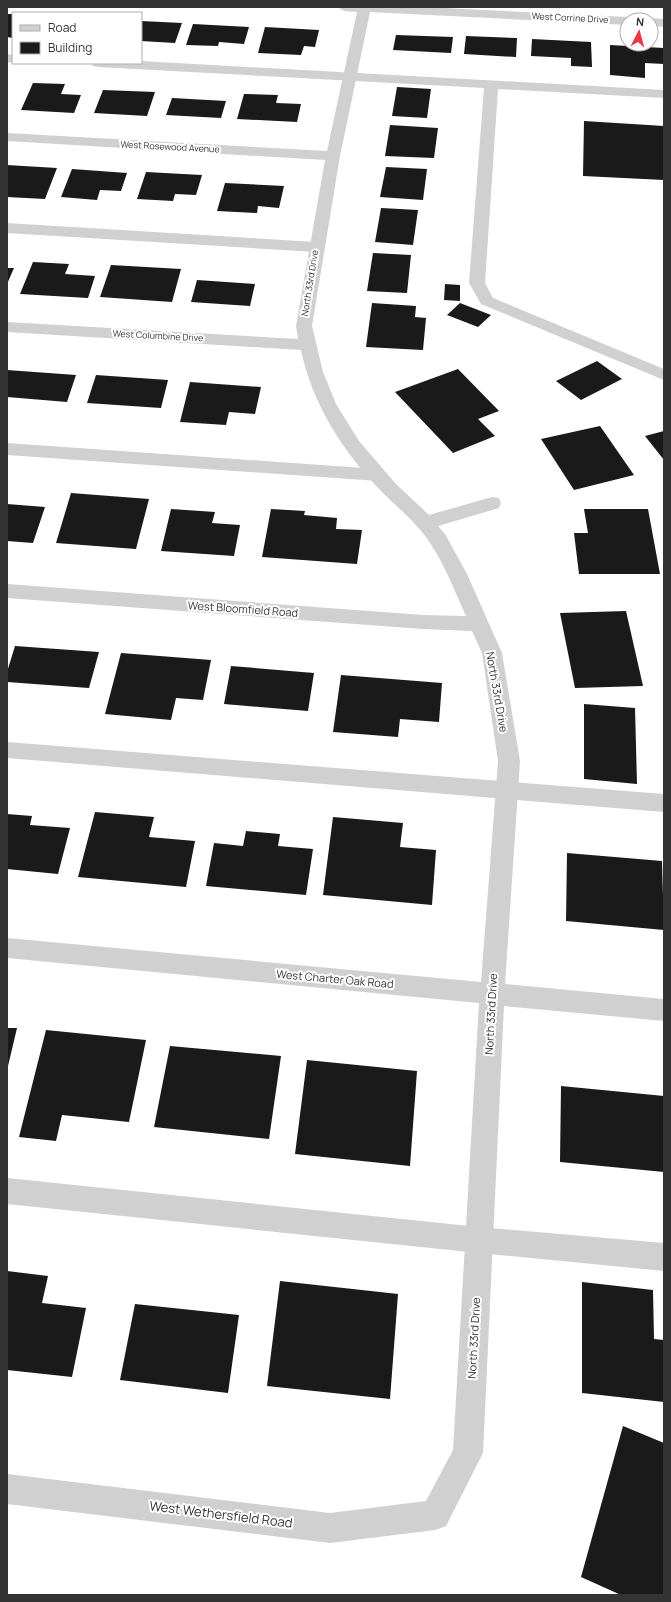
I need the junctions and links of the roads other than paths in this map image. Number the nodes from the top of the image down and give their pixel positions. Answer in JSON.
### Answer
{"nodes":[{"id":1,"x":354,"y":8,"type":"edge"},
{"id":2,"x":619,"y":21,"type":"edge"},
{"id":3,"x":117,"y":64,"type":"edge"},
{"id":4,"x":349,"y":76,"type":"junction"},
{"id":5,"x":491,"y":84,"type":"junction"},
{"id":6,"x":664,"y":94,"type":"edge"},
{"id":7,"x":7,"y":137,"type":"edge"},
{"id":8,"x":333,"y":156,"type":"junction"},
{"id":9,"x":7,"y":228,"type":"edge"},
{"id":10,"x":316,"y":247,"type":"junction"},
{"id":11,"x":7,"y":327,"type":"edge"},
{"id":12,"x":308,"y":345,"type":"junction"},
{"id":13,"x":664,"y":376,"type":"edge"},
{"id":14,"x":7,"y":449,"type":"edge"},
{"id":15,"x":378,"y":475,"type":"junction"},
{"id":16,"x":492,"y":503,"type":"dead end"},
{"id":17,"x":425,"y":523,"type":"junction"},
{"id":18,"x":7,"y":591,"type":"edge"},
{"id":19,"x":479,"y":624,"type":"junction"},
{"id":20,"x":7,"y":750,"type":"edge"},
{"id":21,"x":506,"y":790,"type":"junction"},
{"id":22,"x":664,"y":803,"type":"edge"},
{"id":23,"x":7,"y":948,"type":"edge"},
{"id":24,"x":492,"y":994,"type":"junction"},
{"id":25,"x":664,"y":1010,"type":"edge"},
{"id":26,"x":7,"y":1191,"type":"edge"},
{"id":27,"x":479,"y":1240,"type":"junction"},
{"id":28,"x":664,"y":1257,"type":"edge"},
{"id":29,"x":7,"y":1489,"type":"edge"},
{"id":30,"x":435,"y":1515,"type":"joint"}],
"edges":[{"from":1,"to":2,"type":"street","name":"West Corrine Drive"},
{"from":1,"to":4,"type":"street","name":"North 33rd Drive"},
{"from":3,"to":4,"type":"street"},
{"from":4,"to":5,"type":"street"},
{"from":4,"to":8,"type":"street","name":"North 33rd Drive"},
{"from":5,"to":6,"type":"street"},
{"from":5,"to":13,"type":"street"},
{"from":7,"to":8,"type":"street","name":"West Rosewood Avenue"},
{"from":8,"to":10,"type":"street","name":"North 33rd Drive"},
{"from":9,"to":10,"type":"street"},
{"from":10,"to":12,"type":"street","name":"North 33rd Drive"},
{"from":11,"to":12,"type":"street","name":"West Columbine Drive"},
{"from":12,"to":15,"type":"street","name":"North 33rd Drive"},
{"from":14,"to":15,"type":"street"},
{"from":15,"to":17,"type":"street","name":"North 33rd Drive"},
{"from":16,"to":17,"type":"street"},
{"from":17,"to":19,"type":"street","name":"North 33rd Drive"},
{"from":18,"to":19,"type":"street","name":"West Bloomfield Road"},
{"from":19,"to":21,"type":"street","name":"North 33rd Drive"},
{"from":20,"to":21,"type":"street"},
{"from":21,"to":22,"type":"street"},
{"from":21,"to":24,"type":"street","name":"North 33rd Drive"},
{"from":23,"to":24,"type":"street","name":"West Charter Oak Road"},
{"from":24,"to":25,"type":"street","name":"West Charter Oak Road"},
{"from":24,"to":27,"type":"street","name":"North 33rd Drive"},
{"from":26,"to":27,"type":"street"},
{"from":27,"to":28,"type":"street"},
{"from":27,"to":30,"type":"street","name":"North 33rd Drive"},
{"from":29,"to":30,"type":"street","name":"West Wethersfield Road"}]}
